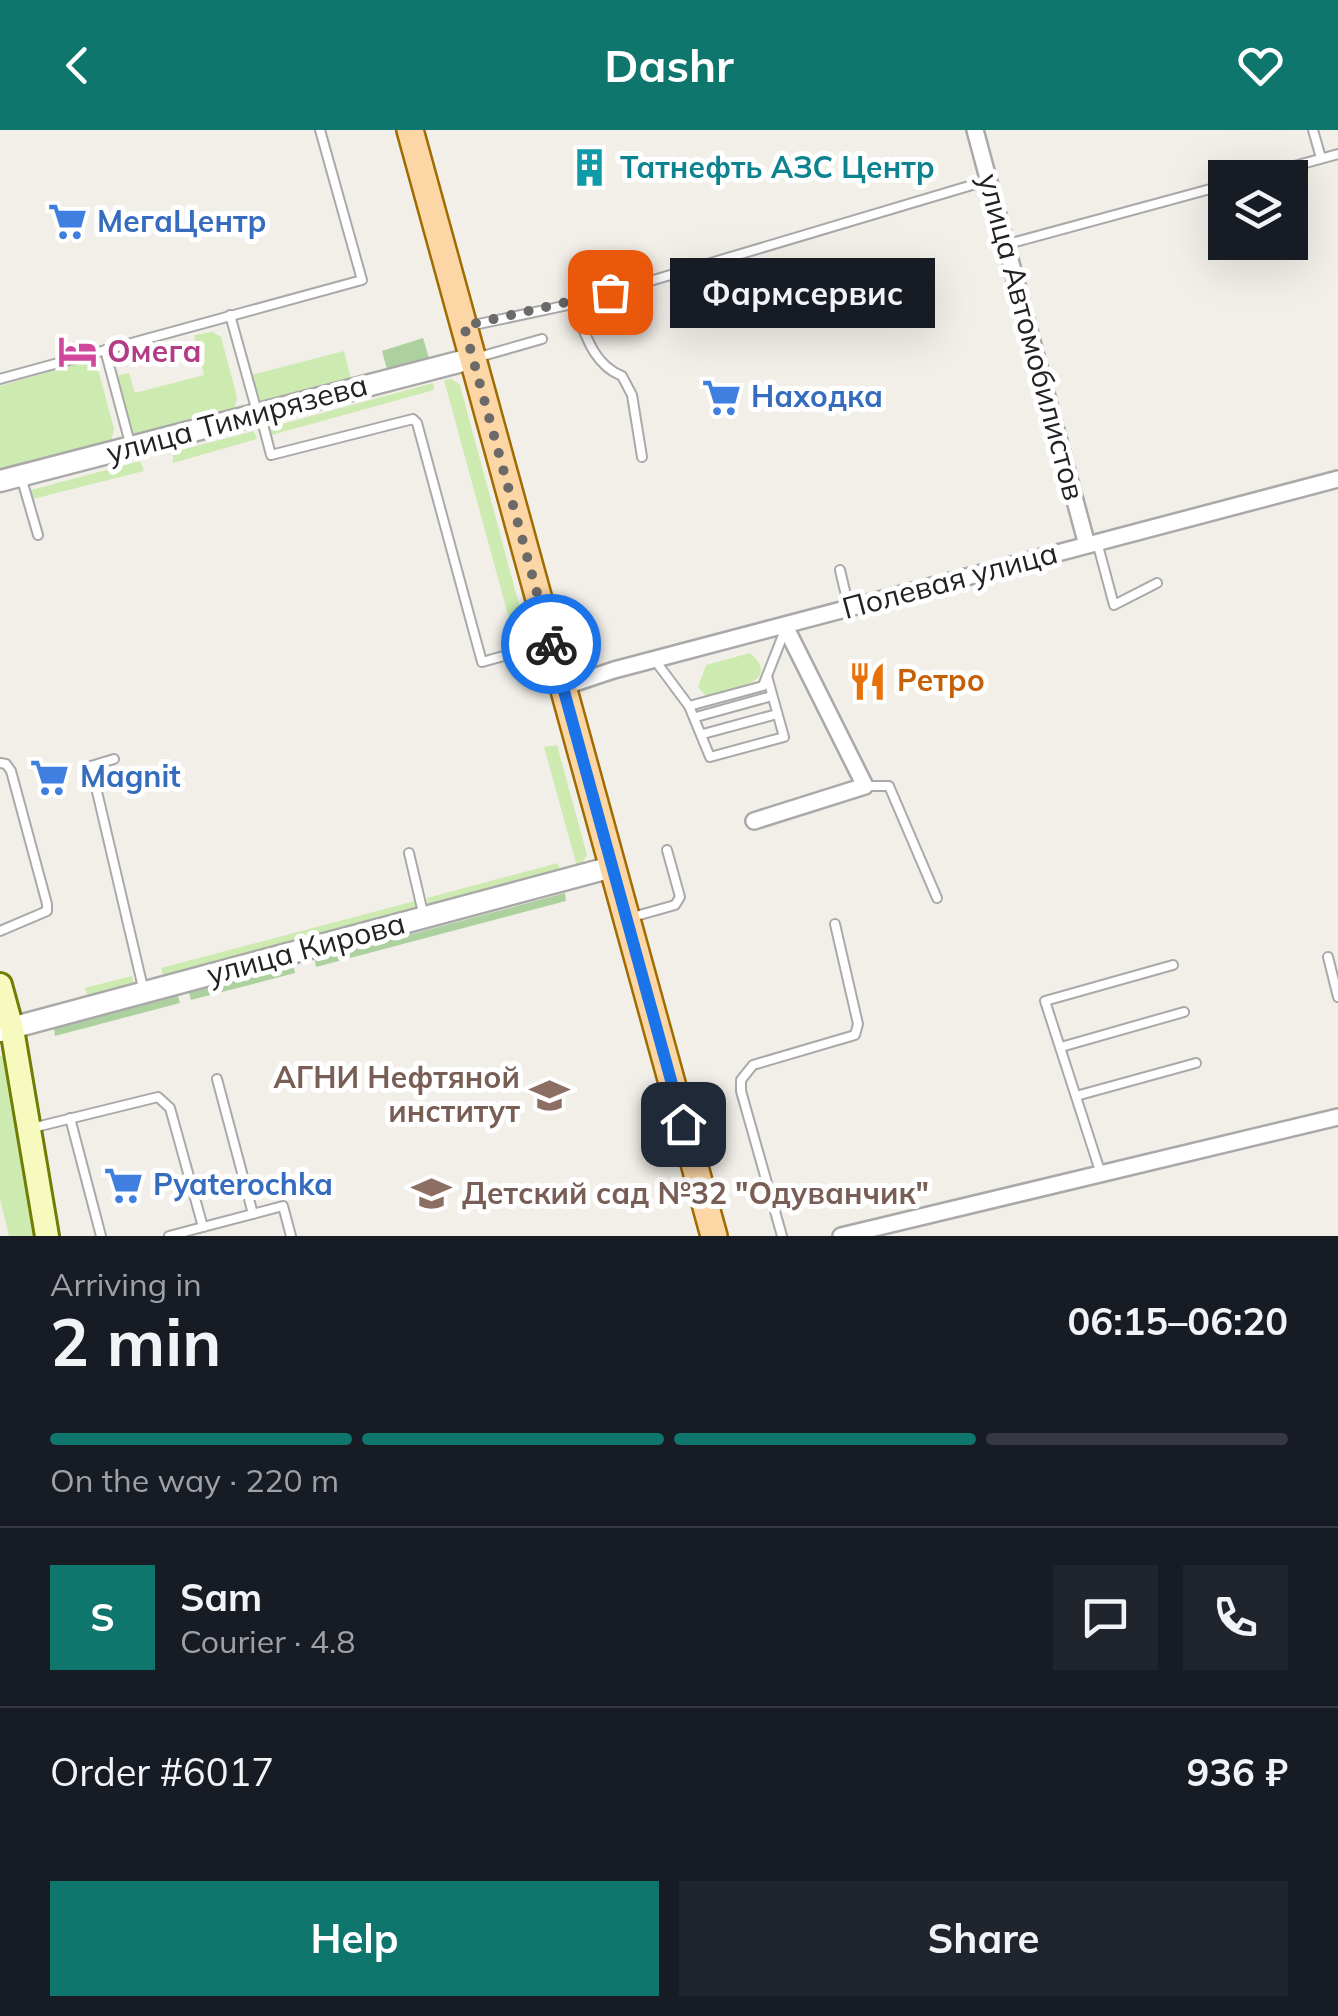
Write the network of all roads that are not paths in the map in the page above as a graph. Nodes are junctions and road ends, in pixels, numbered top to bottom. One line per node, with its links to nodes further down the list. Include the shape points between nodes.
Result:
1 (320, 130): 12 (lane, via 362,280)
2 (410, 130): 13 (main road)
3 (975, 130): 8 (street, улица Автомобилистов)
4 (1313, 130): 6 (lane)
5 (1338, 154): 6 (lane)
6 (1321, 158): 7 (lane)
7 (1308, 162)
8 (989, 180): 10 (street, улица Автомобилистов); 11 (lane)
9 (1208, 189): 10 (lane)
10 (1006, 244): 24 (street, улица Автомобилистов)
11 (572, 304): 13 (lane); 20 (lane, via 595,355 622,376 632,395)
12 (230, 315): 15 (lane); 18 (lane)
13 (464, 326): 16 (main road)
14 (542, 339): 16 (lane)
15 (105, 350): 17 (lane); 19 (lane)
16 (474, 358): 18 (street, улица Тимирязева); 29 (main road)
17 (0, 378)
18 (258, 413): 19 (street, улица Тимирязева); 29 (lane, via 271,455 414,418 482,662)
19 (132, 447): 21 (street, улица Тимирязева)
20 (642, 456)
21 (10, 478): 23 (lane)
22 (1338, 479): 24 (street, Полевая улица)
23 (38, 535)
24 (1092, 544): 26 (lane, via 1114,605); 27 (street, Полевая улица)
25 (840, 570): 27 (lane)
26 (1157, 584)
27 (849, 608): 28 (street, Полевая улица)
28 (785, 628): 30 (street, Полевая улица); 31 (lane); 40 (street)
29 (551, 643): 32 (main road)
30 (654, 660): 32 (street, Полевая улица); 34 (lane)
31 (767, 676): 33 (lane); 34 (lane, via 763,686)
32 (563, 686): 44 (main road)
33 (772, 696): 35 (lane); 36 (lane)
34 (688, 706): 36 (lane)
35 (777, 714): 37 (lane); 37 (lane, via 784,737 766,742 710,757)
36 (696, 717): 37 (lane)
37 (703, 734)
38 (114, 759): 53 (lane, via 91,766)
39 (0, 764): 49 (lane, via 11,771 47,911)
40 (865, 786): 41 (street); 45 (lane, via 889,786)
41 (754, 821)
42 (667, 850): 47 (lane, via 680,896 675,904)
43 (409, 853): 46 (lane)
44 (612, 867): 46 (street, улица Кирова); 47 (main road)
45 (937, 898)
46 (424, 918): 53 (street, улица Кирова)
47 (626, 918): 72 (main road)
48 (834, 924): 73 (lane, via 856,1035 754,1065 741,1080)
49 (0, 932)
50 (1328, 957): 54 (lane)
51 (1173, 965): 57 (lane, via 1046,1001)
52 (0, 985): 56 (main road)
53 (144, 992): 56 (street, улица Кирова)
54 (1338, 997)
55 (1184, 1012): 57 (lane)
56 (6, 1030): 63 (main road)
57 (1060, 1048): 60 (lane)
58 (1196, 1063): 60 (lane)
59 (217, 1079): 65 (lane)
60 (1076, 1096): 64 (lane)
61 (1338, 1117): 64 (street)
62 (70, 1118): 63 (lane); 66 (lane, via 151,1096 164,1099); 69 (lane)
63 (28, 1129): 68 (main road)
64 (1101, 1174): 67 (street)
65 (253, 1214): 66 (lane); 71 (lane, via 282,1206)
66 (202, 1227): 70 (lane)
67 (861, 1234): 74 (street)
68 (47, 1236)
69 (101, 1236)
70 (169, 1236)
71 (291, 1236)
72 (714, 1236)
73 (782, 1236)
74 (841, 1236)

